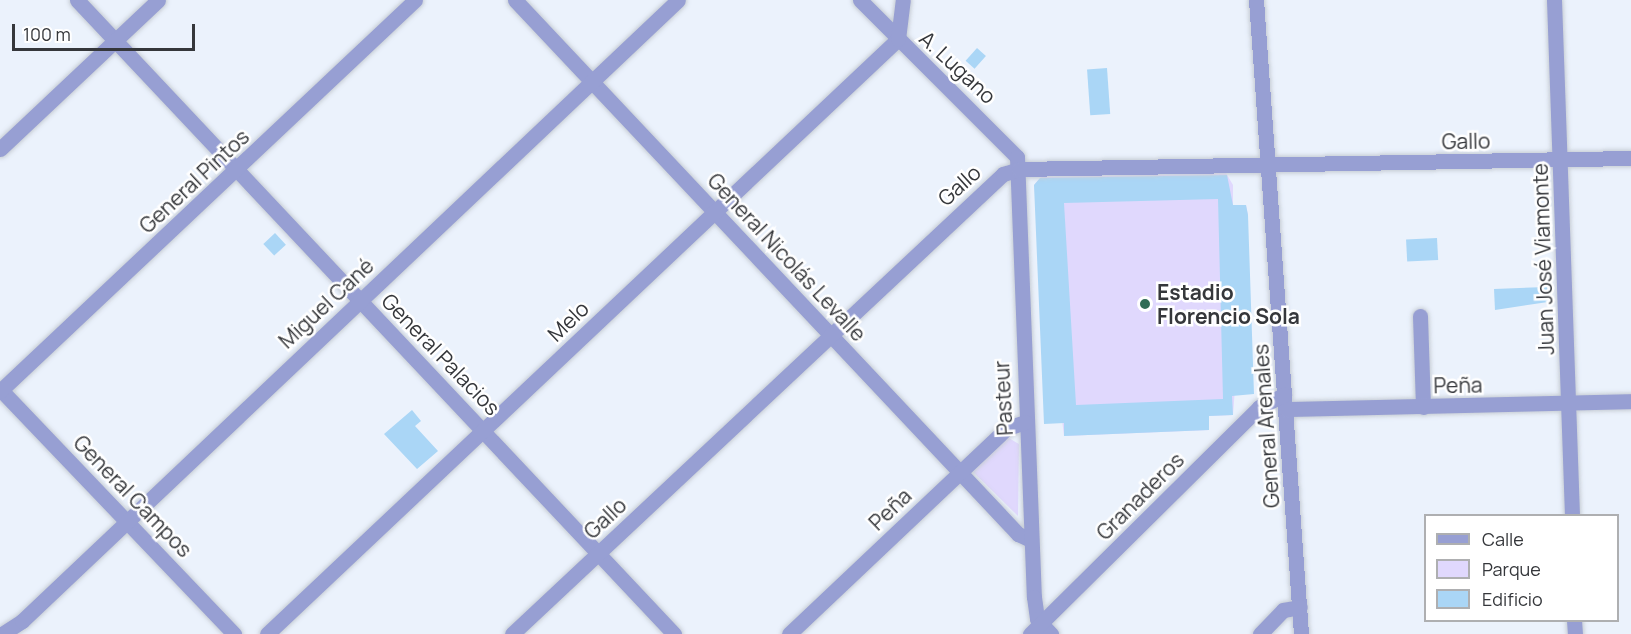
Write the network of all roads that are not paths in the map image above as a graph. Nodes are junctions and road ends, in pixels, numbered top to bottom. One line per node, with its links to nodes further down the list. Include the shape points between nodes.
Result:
1 (77, 0): 11 (street, General Palacios)
2 (158, 0): 11 (street)
3 (415, 0): 18 (street, General Pintos)
4 (515, 0): 12 (street, General Nicolás Levalle)
5 (678, 0): 12 (street, Miguel Cané)
6 (860, 0): 10 (street, A. Lugano)
7 (903, 0): 10 (street)
8 (1256, 0): 16 (street, General Arenales)
9 (1554, 0): 15 (street, Juan José Viamonte)
10 (898, 39): 17 (street, A. Lugano, via 1011,146); 19 (street, Melo)
11 (115, 41): 13 (street); 18 (street, General Palacios)
12 (591, 81): 19 (street, General Nicolás Levalle); 20 (street, Miguel Cané)
13 (0, 149)
14 (1631, 158): 15 (street, Gallo)
15 (1560, 160): 16 (street, Gallo); 26 (street, Juan José Viamonte)
16 (1268, 166): 17 (street, Gallo); 24 (street, General Arenales)
17 (1019, 169): 22 (street, Gallo, via 994,180); 28 (street, Pasteur, via 1015,188)
18 (237, 170): 20 (street, General Palacios); 23 (street, General Pintos)
19 (715, 210): 22 (street, General Nicolás Levalle); 29 (street, Melo)
20 (360, 300): 29 (street, General Palacios); 32 (street, Miguel Cané)
21 (1420, 316): 27 (street)
22 (831, 334): 30 (street, General Nicolás Levalle); 34 (street, Gallo)
23 (0, 390): 32 (street, General Campos)
24 (1285, 402): 27 (street, Peña); 35 (street, General Arenales); 37 (street, Granaderos, via 1259,407)
25 (1631, 402): 26 (street, Peña)
26 (1569, 403): 27 (street, Peña); 31 (street, Juan José Viamonte)
27 (1423, 406)
28 (1025, 422): 30 (street, Peña, via 1007,428); 33 (street, Pasteur)
29 (484, 430): 34 (street, General Palacios); 39 (street, Melo)
30 (959, 471): 33 (street, General Nicolás Levalle, via 1018,534); 42 (street, Peña)
31 (1572, 514)
32 (128, 520): 36 (street, Miguel Cané); 38 (street, General Campos)
33 (1031, 540): 37 (street, Pasteur)
34 (598, 553): 40 (street, Gallo); 41 (street, General Palacios)
35 (1299, 607): 43 (street, via 1284,610); 44 (street, General Arenales)
36 (7, 629)
37 (1040, 630)
38 (234, 634)
39 (267, 634)
40 (512, 634)
41 (674, 634)
42 (789, 634)
43 (1260, 634)
44 (1301, 634)

